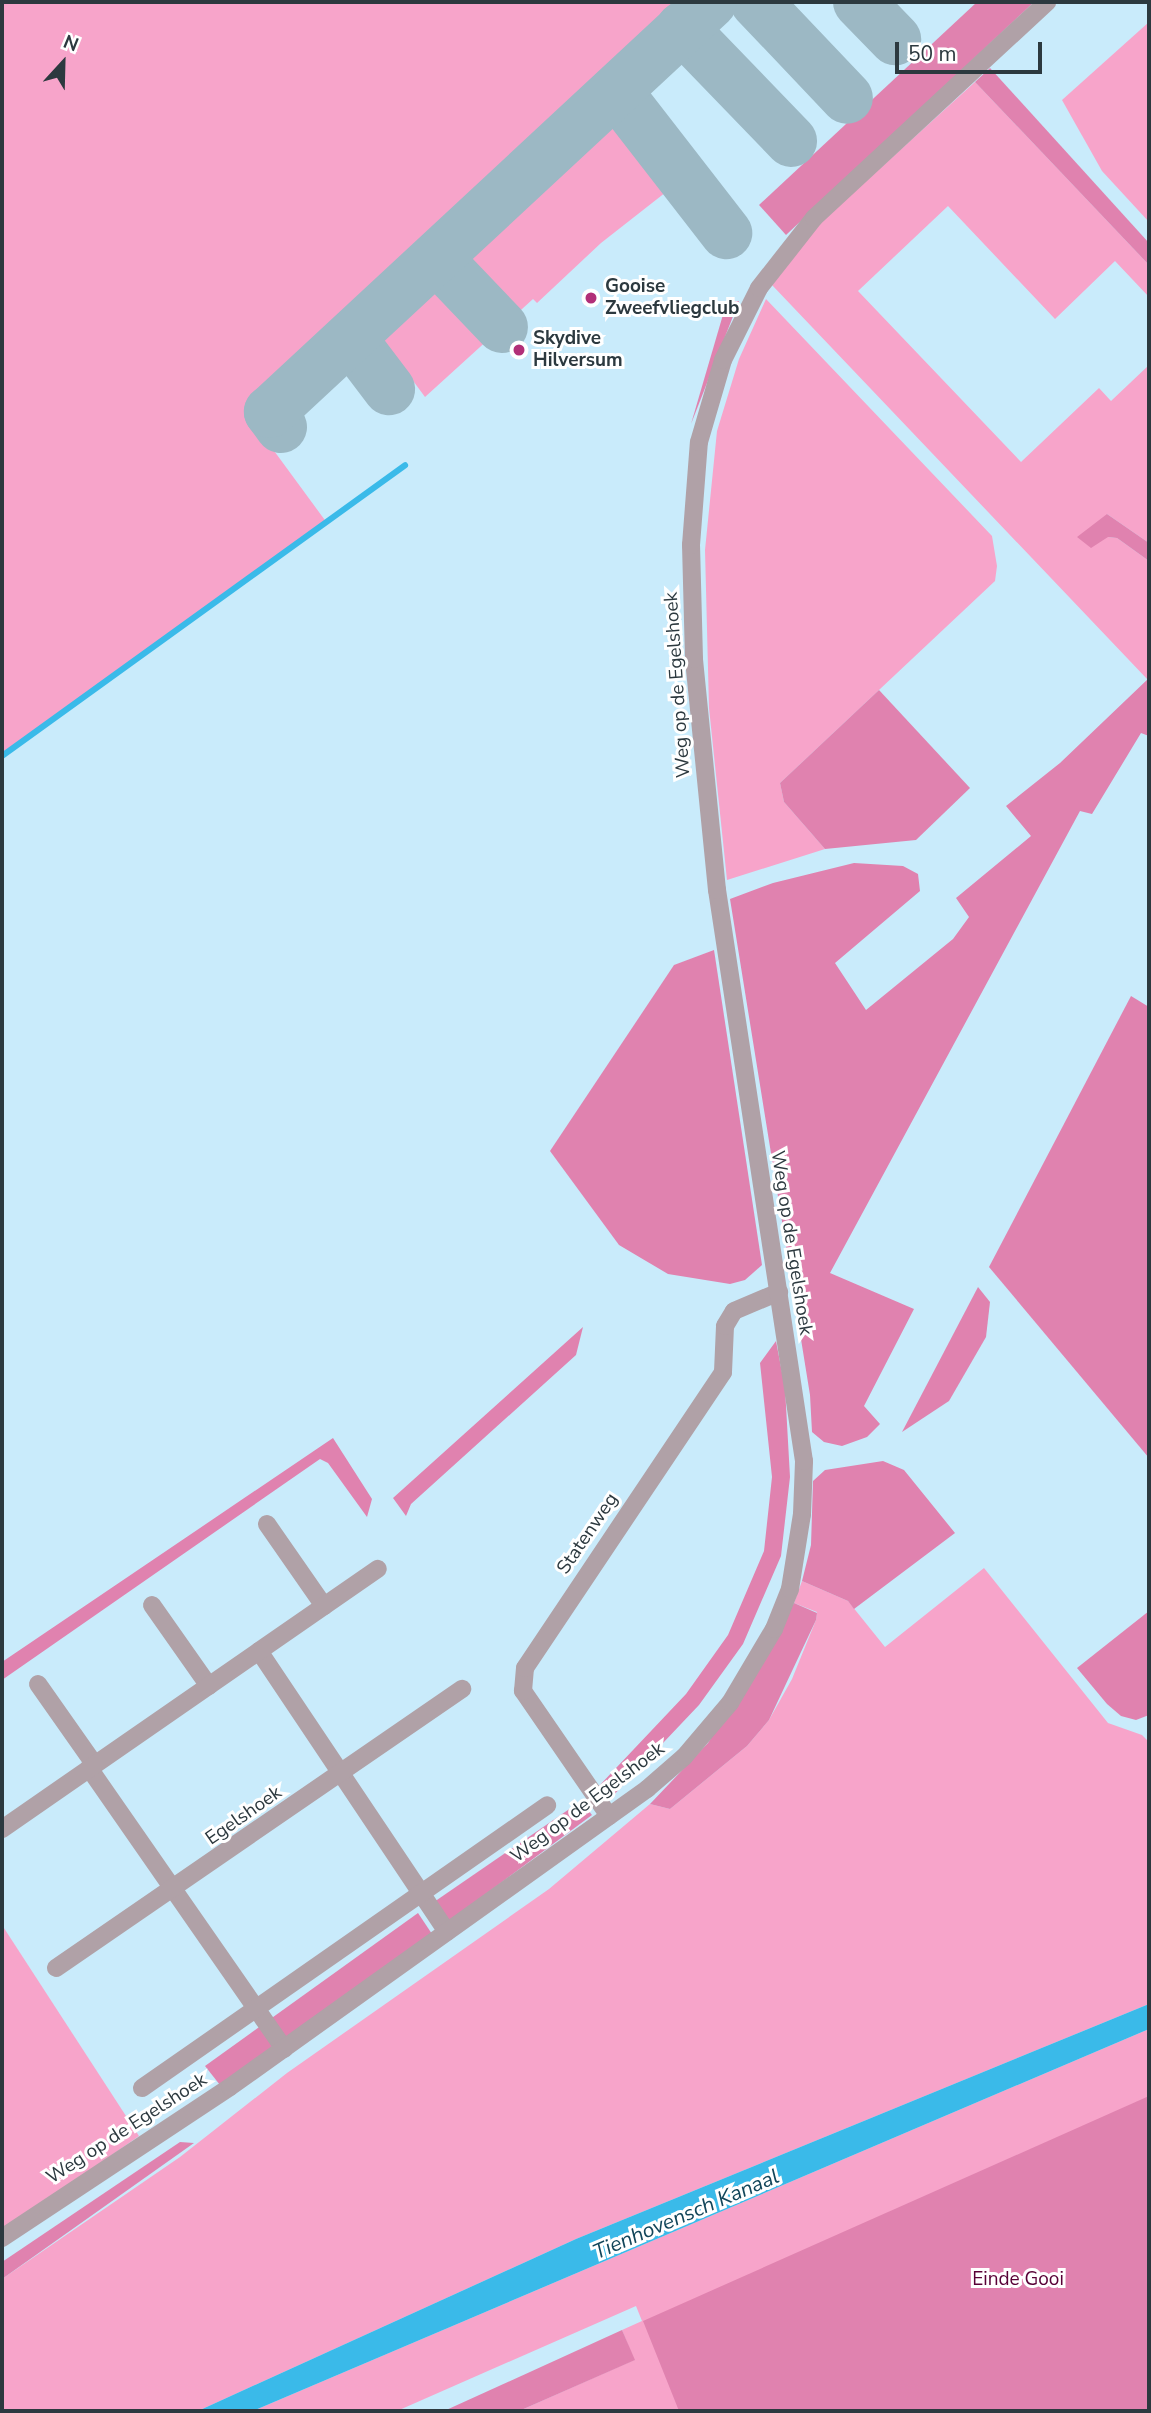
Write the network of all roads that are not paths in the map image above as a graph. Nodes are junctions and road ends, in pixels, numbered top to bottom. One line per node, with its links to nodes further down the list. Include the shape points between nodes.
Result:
1 (1047, 2): 2 (street, Weg op de Egelshoek, via 814,218 759,288 723,360 699,442 691,545 694,659 727,982)
2 (779, 1292): 14 (street, Weg op de Egelshoek, via 804,1461 802,1514 790,1588 774,1629 730,1703 684,1757); 14 (street, Statenweg, via 734,1311 725,1326 723,1372 525,1668 523,1691)
3 (267, 1524): 6 (street)
4 (378, 1569): 6 (street)
5 (152, 1605): 9 (street)
6 (324, 1606): 7 (street)
7 (259, 1651): 9 (street); 12 (street)
8 (38, 1684): 11 (street)
9 (209, 1686): 11 (street)
10 (462, 1689): 12 (street, Egelshoek)
11 (92, 1766): 15 (street); 16 (street)
12 (341, 1774): 16 (street, Egelshoek); 17 (street)
13 (547, 1805): 17 (street)
14 (610, 1816): 18 (street, Weg op de Egelshoek)
15 (2, 1829)
16 (172, 1892): 19 (street, Egelshoek); 20 (street)
17 (421, 1893): 18 (street); 20 (street)
18 (447, 1932): 21 (street, Weg op de Egelshoek)
19 (57, 1968)
20 (256, 2009): 21 (street); 22 (street)
21 (284, 2049): 23 (street, Weg op de Egelshoek)
22 (142, 2088)
23 (2, 2238)

